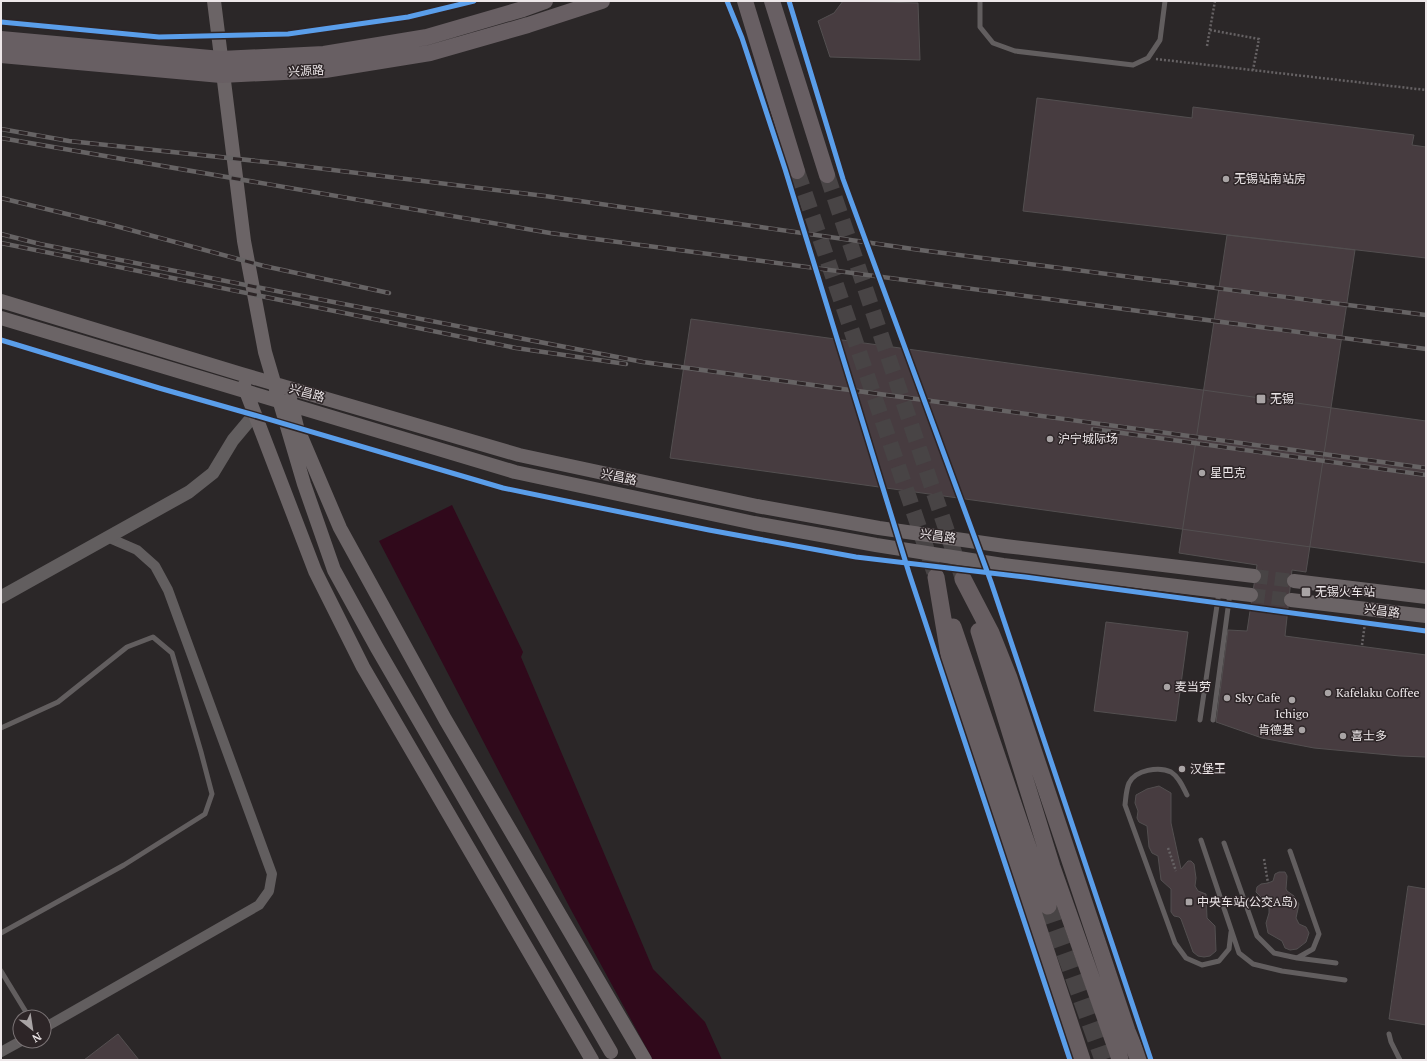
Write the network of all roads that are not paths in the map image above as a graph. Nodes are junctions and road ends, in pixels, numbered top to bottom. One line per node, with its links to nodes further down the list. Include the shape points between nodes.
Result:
1 (214, 1): 47 (main road, via 244,241 265,352 304,484 334,570)
2 (546, 1): 8 (main road, 兴源路, via 427,37 324,54 221,59)
3 (602, 1): 9 (main road, 兴源路, via 430,53 325,70 221,75)
4 (745, 1): 10 (main road)
5 (772, 1): 11 (main road)
6 (980, 1): 7 (lane, via 980,27 993,42 1015,51 1133,66 1148,58 1160,40)
7 (1165, 1)
8 (1, 39)
9 (1, 55)
10 (798, 171)
11 (827, 175)
12 (1, 301): 14 (main road, 兴昌路)
13 (1, 318): 16 (main road, 兴昌路)
14 (241, 374): 15 (main road, 兴昌路); 16 (main road)
15 (286, 387): 17 (main road); 20 (main road, 兴昌路, via 519,455 757,506 879,528 1005,546)
16 (246, 392): 17 (main road, 兴昌路); 18 (main road)
17 (292, 405): 22 (main road, 兴昌路, via 515,472 754,523 1003,565); 50 (main road, via 297,428 340,528 445,719)
18 (254, 414): 19 (street, via 233,440 213,473 189,492); 49 (main road, via 315,571 363,667)
19 (107, 537): 24 (street); 43 (street, via 142,554 155,566 168,590 272,874 269,891 259,905)
20 (1254, 576)
21 (1294, 581): 25 (main road, 兴昌路)
22 (1224, 592): 23 (main road, 兴昌路); 28 (lane); 29 (lane)
23 (1251, 595)
24 (1, 597)
25 (1426, 597)
26 (1291, 600): 27 (main road, 兴昌路)
27 (1426, 616)
28 (1200, 720)
29 (1213, 720)
30 (1, 728): 37 (lane, via 58,702 127,647 153,637 172,653 212,794 205,814 124,865)
31 (1187, 795): 36 (lane, via 1180,781 1171,772 1158,768 1142,771 1130,782 1126,805 1175,943 1186,958 1202,965 1219,961 1229,950)
32 (1201, 840): 36 (lane)
33 (1224, 843): 38 (lane, via 1257,936 1274,953)
34 (1290, 851): 38 (lane, via 1319,934 1313,949)
35 (1048, 906): 51 (highway, via 936,577 950,661)
36 (1232, 932): 41 (lane, via 1238,953 1253,964)
37 (1, 933)
38 (1297, 958): 39 (lane)
39 (1336, 963)
40 (1, 971): 42 (lane)
41 (1345, 980)
42 (23, 1009)
43 (52, 1023)
44 (1389, 1034): 53 (lane)
45 (12, 1046): 46 (street)
46 (1, 1052)
47 (615, 1057)
48 (1120, 1059): 52 (highway, via 1052,867 963,579 991,634 1009,678 1127,1031)
49 (592, 1060)
50 (645, 1060)
51 (1082, 1060)
52 (1139, 1060)
53 (1400, 1060)

